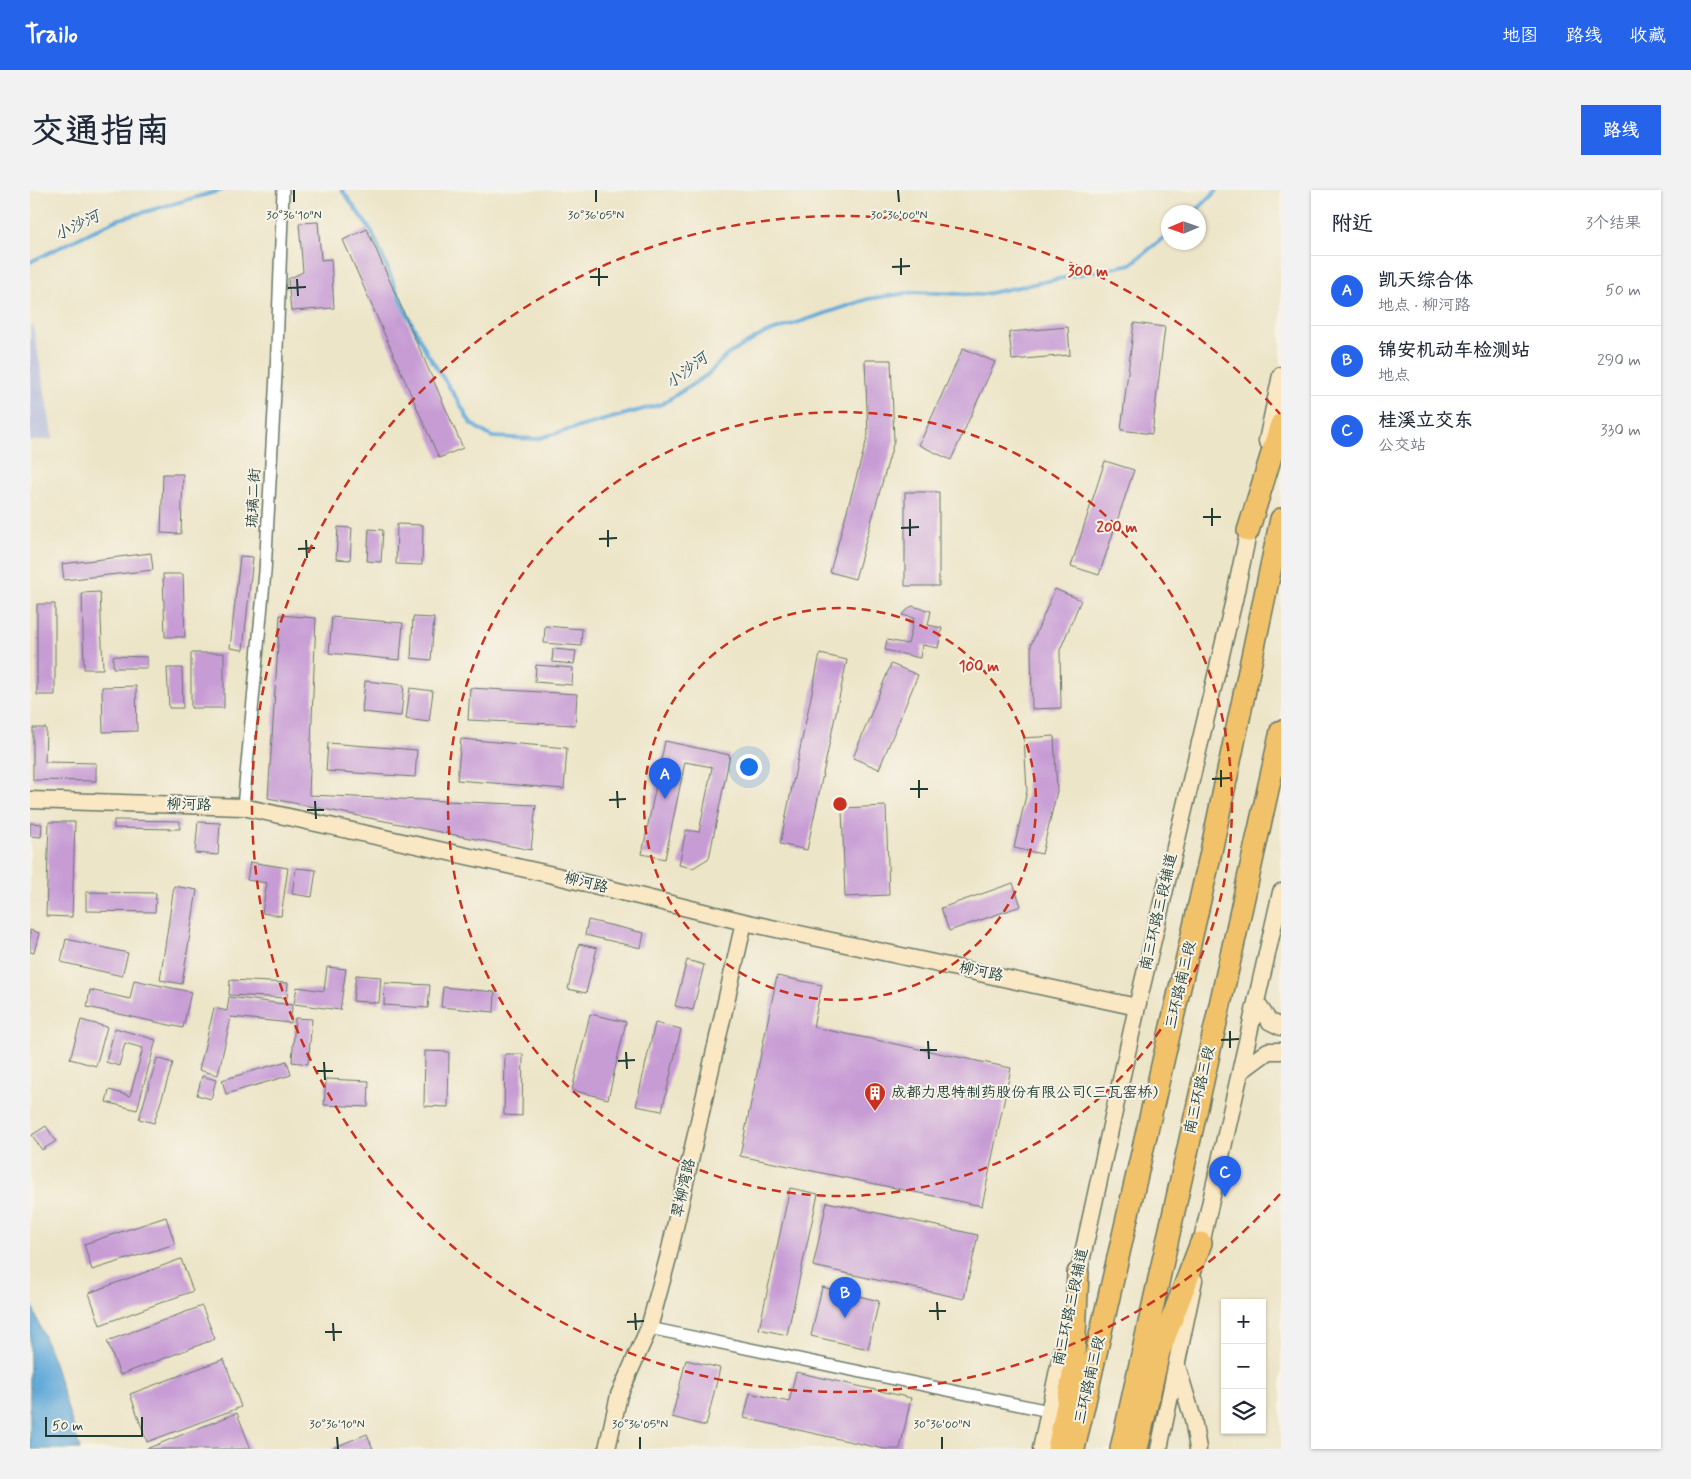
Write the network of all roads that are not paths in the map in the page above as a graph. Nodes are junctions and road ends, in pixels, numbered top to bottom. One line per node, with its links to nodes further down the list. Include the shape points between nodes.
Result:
1 (283, 192): 8 (street, 琉璃二街, via 265,572)
2 (1281, 375): 5 (main road, 南三环路三段辅道)
3 (1281, 424): 5 (highway)
4 (1281, 520): 24 (highway, 三环路南三段, via 1209,861)
5 (1248, 531): 12 (main road, 南三环路三段辅道)
6 (1281, 730): 25 (highway, 南三环路三段)
7 (30, 800): 8 (main road, 柳河路)
8 (243, 807): 10 (main road, 柳河路, via 553,875)
9 (1281, 892): 11 (main road)
10 (744, 922): 12 (main road, 柳河路); 18 (main road, 翠柳湾路)
11 (1256, 1002): 13 (main road, via 1269,1021); 15 (main road)
12 (1136, 1007): 17 (main road, 南三环路三段辅道)
13 (1281, 1027)
14 (1281, 1051): 15 (main road, via 1268,1051)
15 (1241, 1071): 16 (main road)
16 (1201, 1243): 19 (main road); 26 (highway, via 1159,1352)
17 (1078, 1273): 20 (main road, 南三环路三段辅道); 23 (highway, via 1074,1376)
18 (649, 1328): 20 (street); 21 (main road, 翠柳湾路, via 618,1395)
19 (1177, 1365): 27 (main road); 28 (main road)
20 (1049, 1411): 22 (main road, 南三环路三段辅道)
21 (607, 1449)
22 (1041, 1449)
23 (1058, 1449)
24 (1074, 1449)
25 (1121, 1449)
26 (1137, 1449)
27 (1158, 1449)
28 (1198, 1449)

